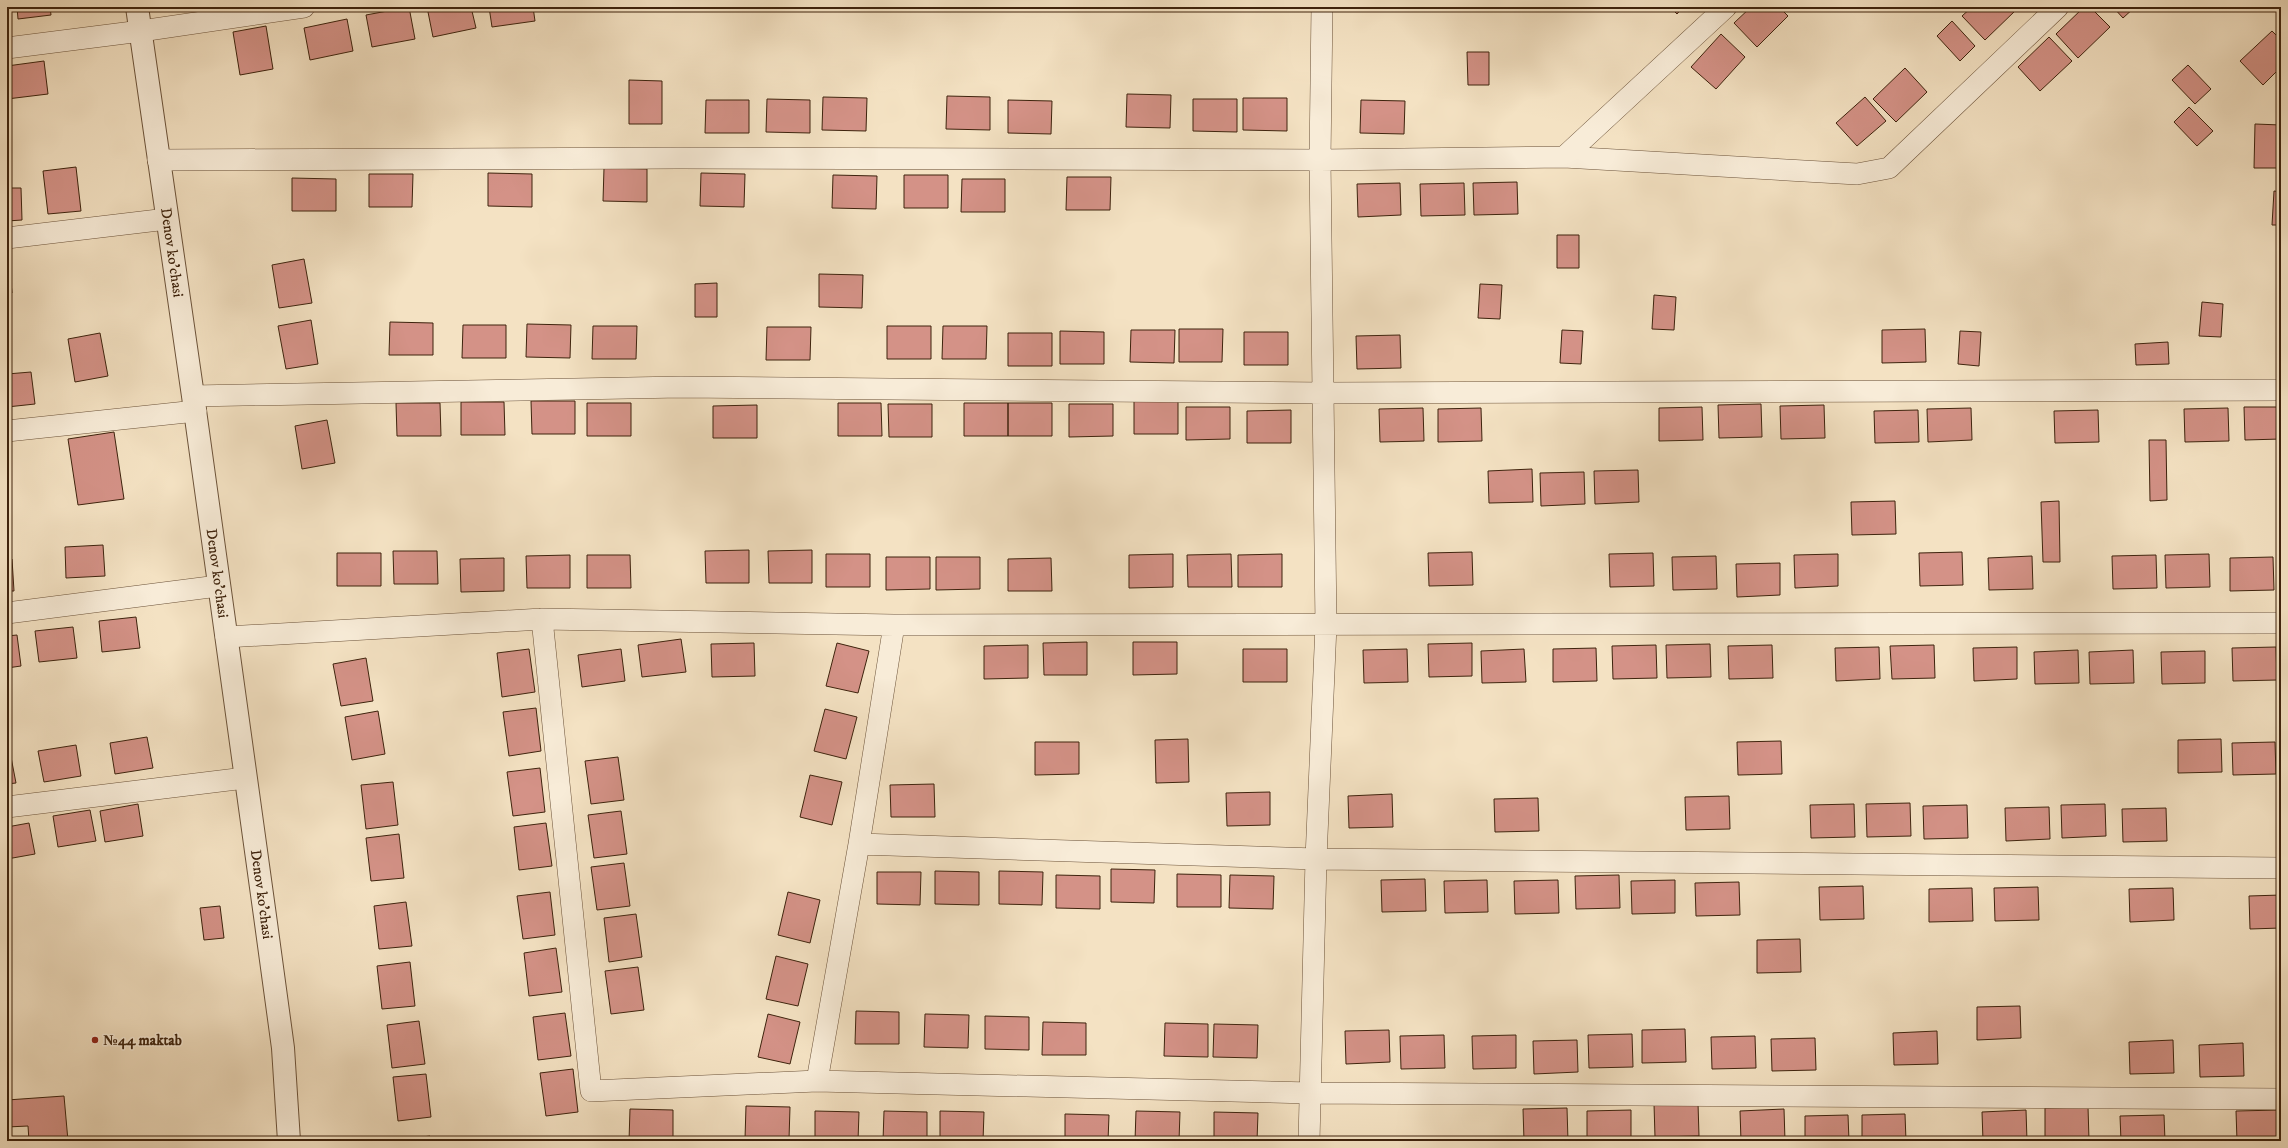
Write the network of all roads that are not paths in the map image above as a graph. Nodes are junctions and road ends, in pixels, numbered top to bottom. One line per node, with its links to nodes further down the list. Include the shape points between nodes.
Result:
1 (137, 7): 6 (street, Denov ko'chasi)
2 (304, 7): 6 (street)
3 (1322, 7): 10 (street)
4 (1726, 7): 8 (street)
5 (2058, 7): 8 (street, via 1889,168 1857,174)
6 (141, 31): 7 (street); 9 (street, Denov ko'chasi)
7 (7, 48)
8 (1564, 157): 10 (street)
9 (158, 160): 10 (street); 11 (street, Denov ko'chasi)
10 (1320, 160): 14 (street)
11 (167, 219): 12 (street); 15 (street, Denov ko'chasi)
12 (7, 238)
13 (2281, 390): 14 (street)
14 (1324, 393): 15 (street, via 681,387); 22 (street)
15 (195, 404): 16 (street); 17 (street, Denov ko'chasi)
16 (7, 431)
17 (218, 586): 18 (street); 23 (street, Denov ko'chasi)
18 (7, 613)
19 (542, 619): 21 (street); 23 (street); 29 (street, via 591,1091)
20 (2281, 622): 22 (street)
21 (894, 625): 22 (street); 26 (street)
22 (1326, 625): 27 (street)
23 (226, 637): 24 (street, Denov ko'chasi)
24 (245, 778): 25 (street); 32 (street, Denov ko'chasi, via 283,1048)
25 (7, 807)
26 (859, 844): 27 (street); 29 (street)
27 (1316, 859): 28 (street); 30 (street)
28 (2281, 868)
29 (817, 1081): 30 (street)
30 (1311, 1093): 31 (street); 33 (street)
31 (2281, 1099)
32 (289, 1141)
33 (1309, 1141)

